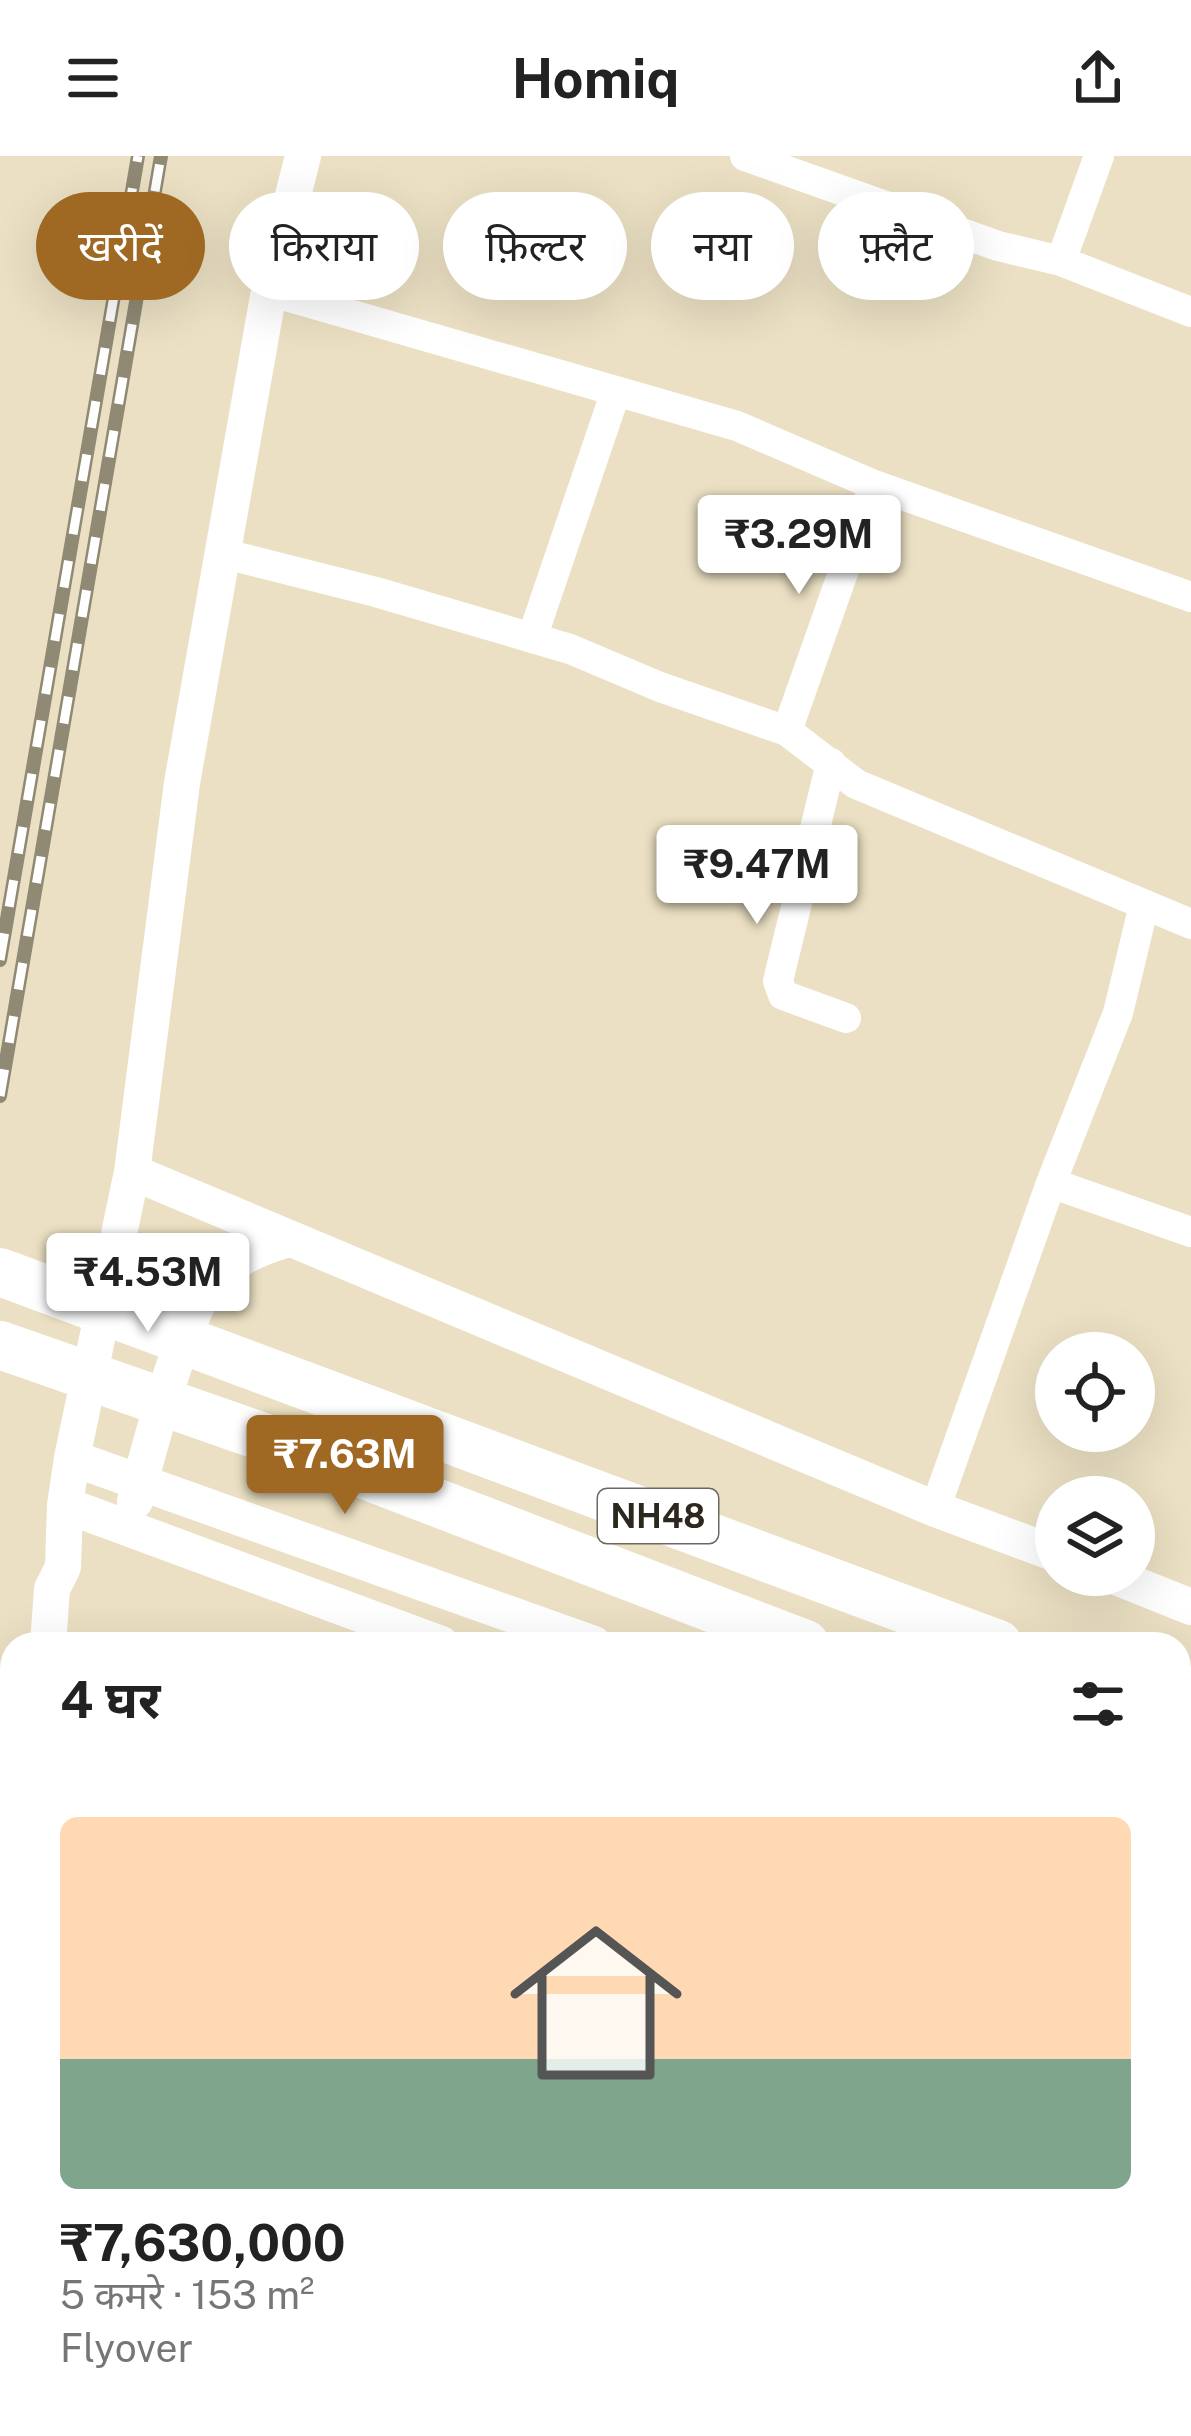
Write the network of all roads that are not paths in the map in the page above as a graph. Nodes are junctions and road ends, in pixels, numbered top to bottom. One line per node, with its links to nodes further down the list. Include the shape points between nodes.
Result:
1 (303, 156): 4 (street)
2 (746, 156): 5 (street)
3 (1099, 156): 5 (street)
4 (294, 192)
5 (1061, 261): 8 (street)
6 (267, 300): 11 (street)
7 (299, 300): 9 (street)
8 (1191, 312)
9 (616, 391): 10 (street, via 737,426); 13 (street)
10 (874, 485): 12 (street); 14 (street)
11 (225, 554): 13 (street); 19 (street, via 182,783)
12 (1191, 597)
13 (532, 638): 14 (street)
14 (787, 731): 15 (street)
15 (831, 764): 16 (street, via 856,784); 18 (street, via 778,981 783,995)
16 (1144, 904): 17 (street); 20 (street, via 1118,1013)
17 (1191, 924)
18 (846, 1018)
19 (132, 1172): 22 (street); 25 (street)
20 (1051, 1183): 21 (street); 28 (street)
21 (1191, 1232)
22 (286, 1240): 26 (street, via 233,1263 209,1284); 28 (street)
23 (0, 1272): 39 (highway, NH48)
24 (0, 1345): 38 (highway, NH48)
25 (72, 1458): 26 (street); 27 (street)
26 (140, 1482): 29 (street); 37 (street)
27 (65, 1505): 29 (street); 31 (street)
28 (935, 1509): 30 (street)
29 (129, 1528): 36 (street)
30 (1035, 1546)
31 (63, 1567): 34 (street, via 52,1589); 35 (street, via 76,1592)
32 (1155, 1593): 33 (street)
33 (1191, 1607)
34 (49, 1632)
35 (73, 1632)
36 (408, 1632)
37 (560, 1632)
38 (774, 1632)
39 (966, 1632)

